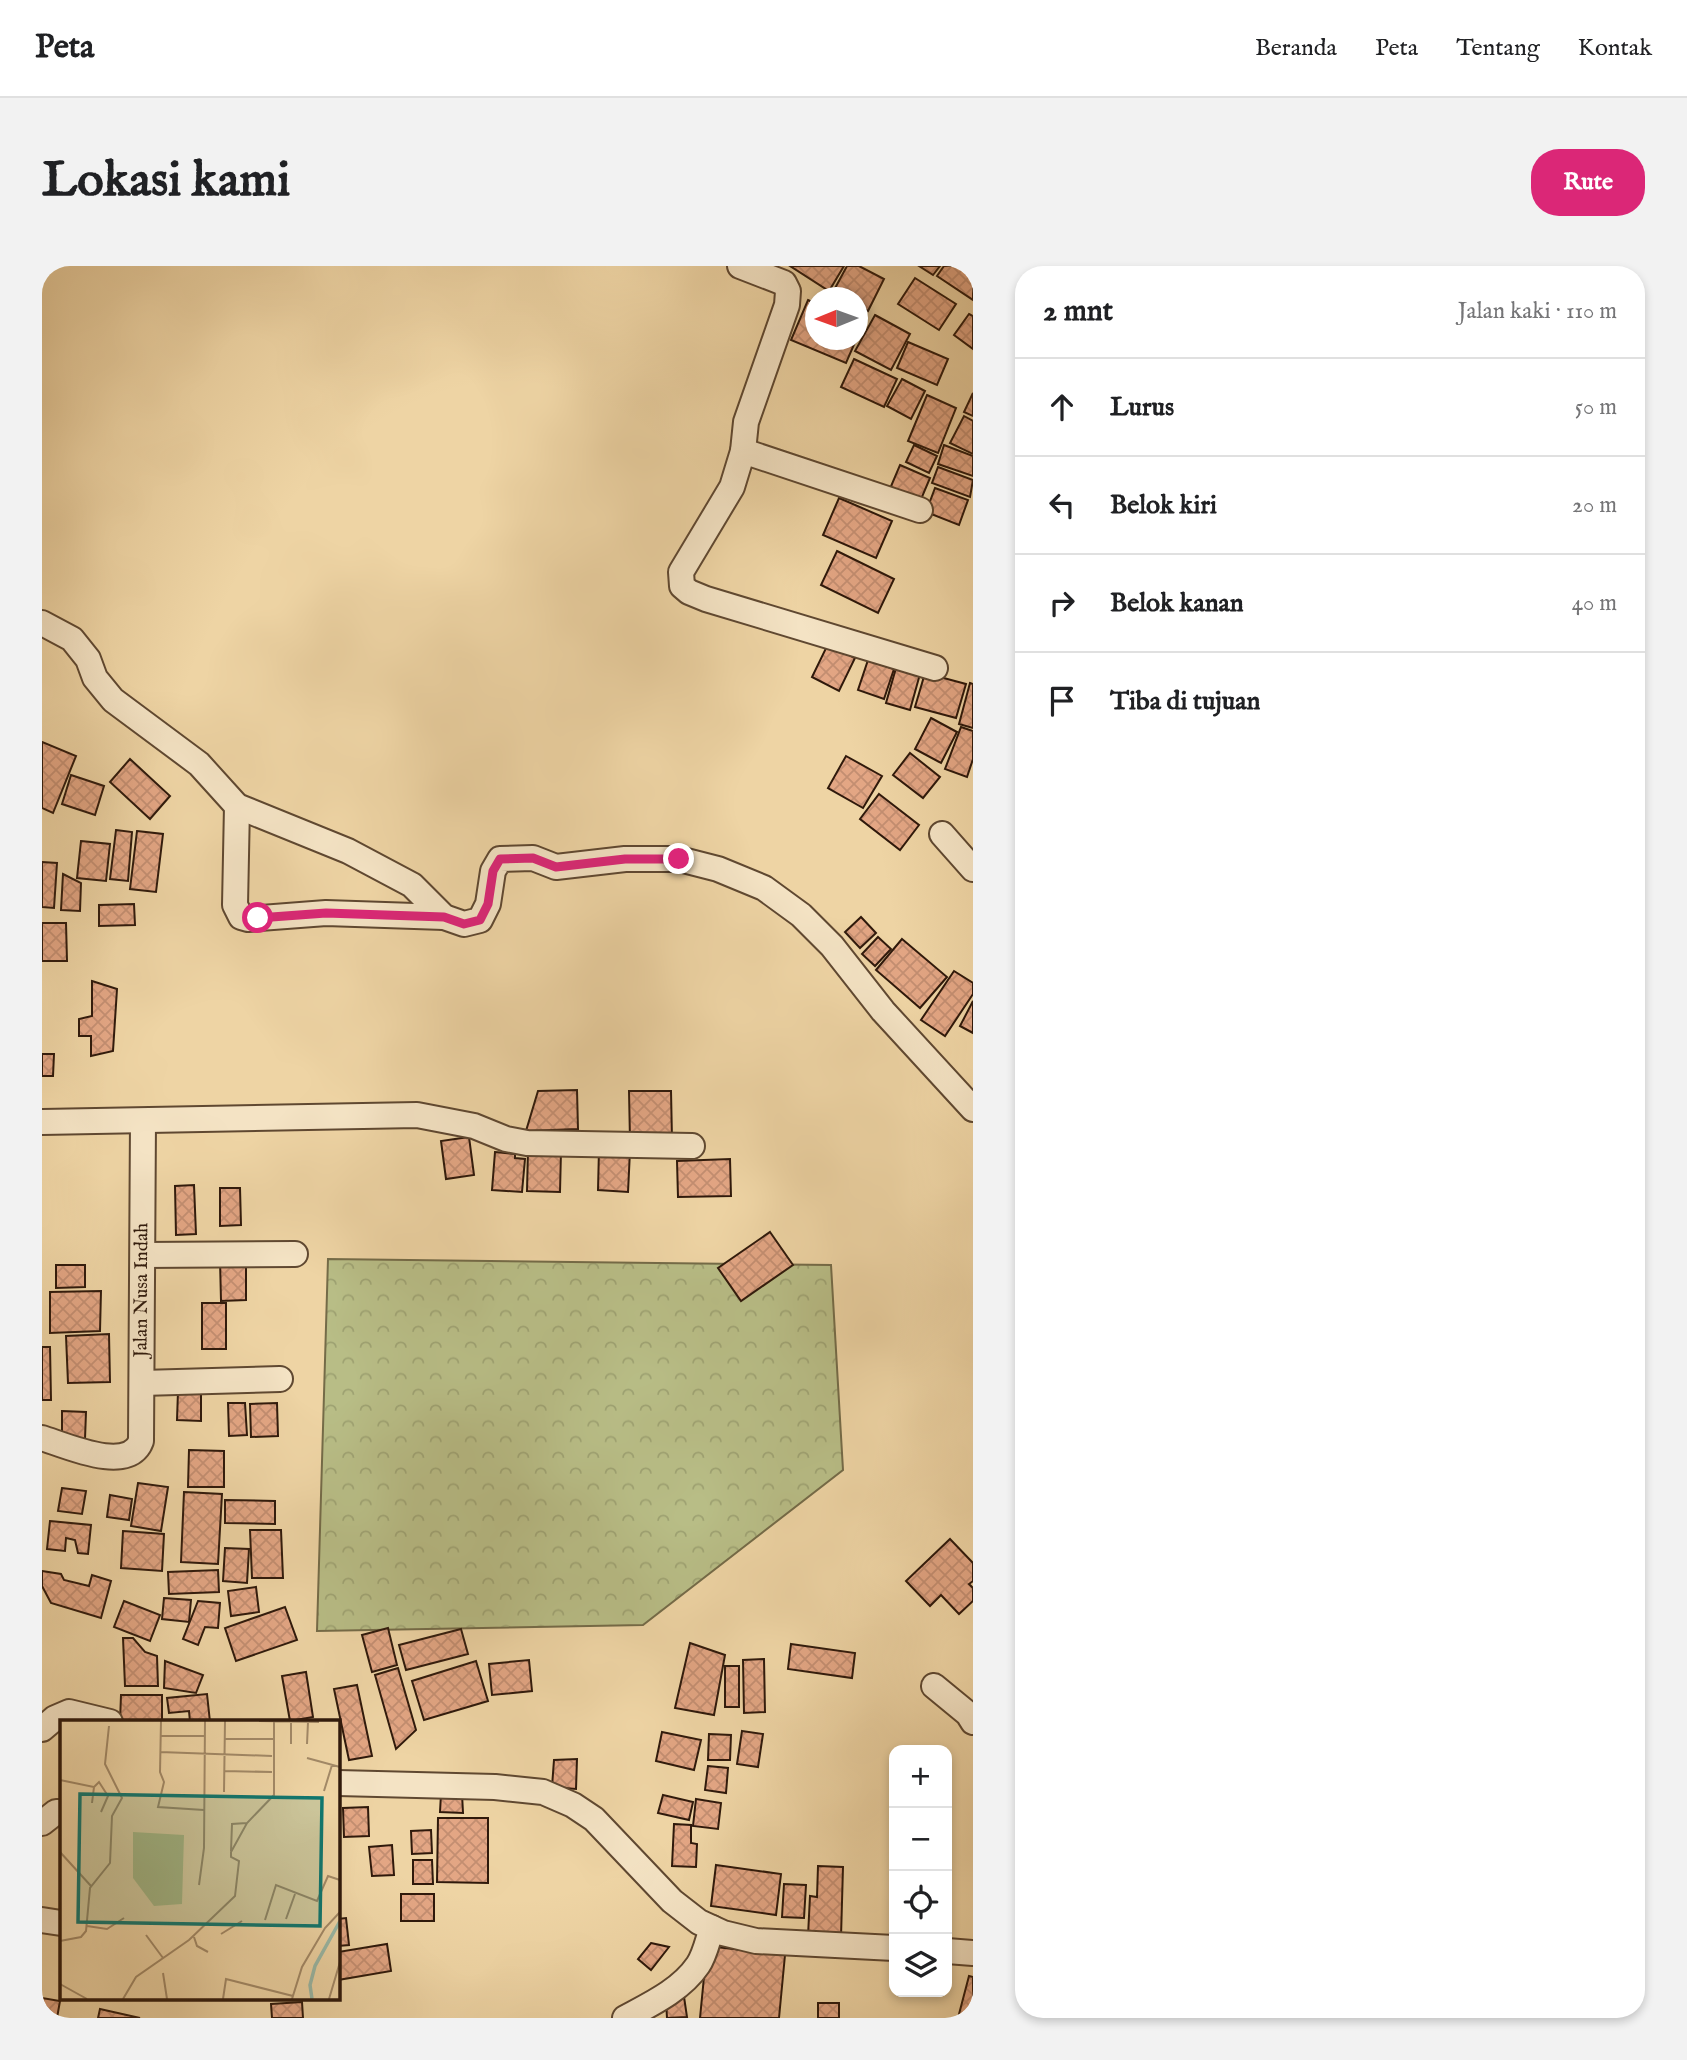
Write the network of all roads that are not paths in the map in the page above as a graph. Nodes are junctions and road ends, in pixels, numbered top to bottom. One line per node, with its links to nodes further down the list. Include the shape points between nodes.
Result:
1 (740, 266): 2 (street, via 784,284 788,291 746,422)
2 (743, 451): 3 (street); 5 (street, via 732,487 681,572 682,586 706,598)
3 (920, 510)
4 (42, 623): 6 (street, via 72,639 113,700 199,764)
5 (935, 668)
6 (237, 806): 9 (street, via 348,851 412,885); 9 (street, via 234,905 242,917 326,913)
7 (942, 834): 8 (street)
8 (973, 869)
9 (444, 917): 10 (street, via 464,924 480,920 500,859 533,858 556,867 625,859 679,859 719,869 764,888 801,915 883,1011)
10 (971, 1103)
11 (143, 1121): 12 (street); 13 (street, via 417,1115 527,1143); 15 (street, Jalan Nusa Indah)
12 (42, 1122)
13 (692, 1146)
14 (295, 1254): 15 (street)
15 (143, 1255): 17 (street, Jalan Nusa Indah)
16 (280, 1379): 17 (street)
17 (142, 1383): 18 (street, Jalan Nusa Indah, via 141,1441 132,1454 121,1458 99,1455)
18 (42, 1438)
19 (934, 1686): 21 (street)
20 (102, 1720): 22 (street, via 69,1712)
21 (973, 1722)
22 (42, 1729)
23 (340, 1783): 28 (street, via 543,1792 594,1819 673,1901)
24 (60, 1812): 25 (street)
25 (42, 1823)
26 (42, 1920): 27 (street)
27 (60, 1923)
28 (712, 1928): 29 (street, via 755,1941); 32 (street, via 699,1965 674,1989)
29 (889, 1948)
30 (952, 1951): 31 (street)
31 (973, 1952)
32 (625, 2018)

